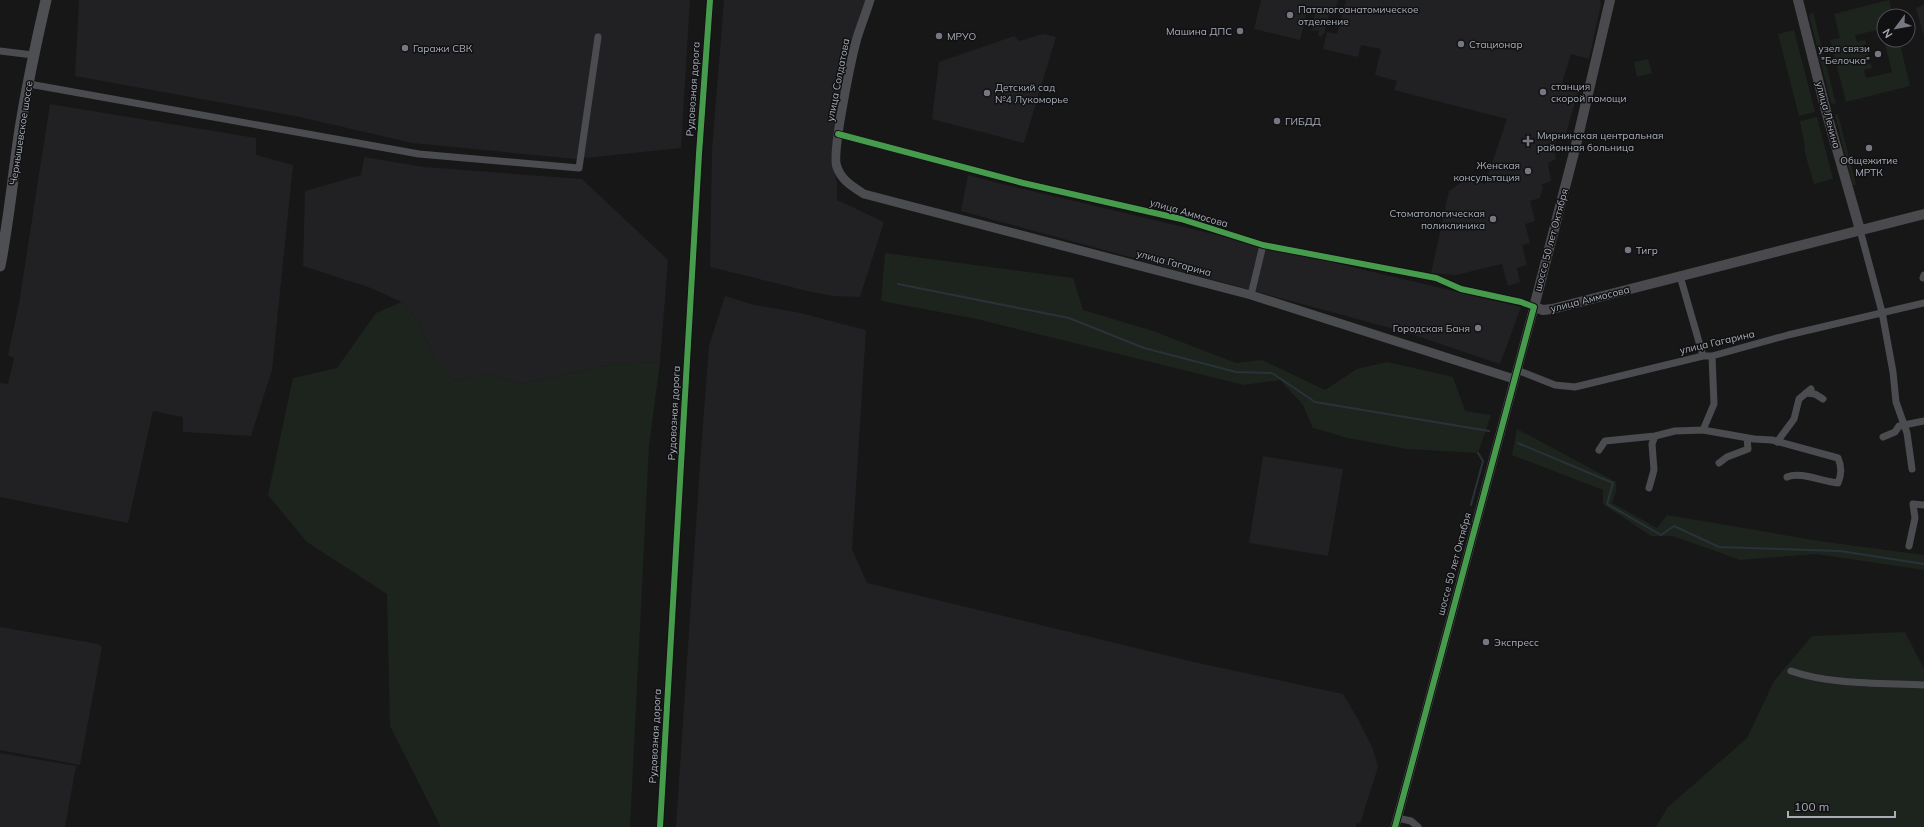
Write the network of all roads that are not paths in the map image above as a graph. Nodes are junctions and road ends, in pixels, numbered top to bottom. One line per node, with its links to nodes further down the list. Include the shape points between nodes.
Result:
1 (46, 0): 8 (main road, Чернышевское шоссе)
2 (710, 0): 42 (street, Рудовозная дорога, via 698,154)
3 (870, 0): 10 (street, улица Солдатова, via 857,38)
4 (1610, 0): 19 (main road, шоссе 50 лет Октября)
5 (1798, 0): 13 (main road, улица Ленина)
6 (598, 38): 9 (street, via 579,168 419,154)
7 (0, 51): 8 (street)
8 (33, 55): 9 (main road, Чернышевское шоссе)
9 (29, 84): 15 (main road, Чернышевское шоссе)
10 (838, 134): 11 (street, улица Солдатова); 14 (street, улица Аммосова, via 1016,181 1181,219)
11 (836, 166): 17 (street, улица Гагарина, via 845,182 864,194)
12 (1924, 214): 13 (main road, улица Аммосова)
13 (1860, 230): 16 (main road, улица Аммосова); 20 (street)
14 (1263, 245): 17 (street); 19 (street, улица Аммосова, via 1436,278 1461,289)
15 (0, 266)
16 (1680, 276): 19 (main road, улица Аммосова, via 1552,309 1542,310); 21 (street)
17 (1251, 295): 23 (street, улица Гагарина)
18 (1924, 303): 20 (street, улица Гагарина)
19 (1534, 307): 23 (street, шоссе 50 лет Октября)
20 (1882, 312): 22 (street, улица Гагарина); 26 (street, via 1896,402)
21 (1703, 356): 22 (street, улица Гагарина); 23 (street, улица Гагарина, via 1575,387 1555,385)
22 (1712, 356): 27 (street, via 1714,404)
23 (1516, 374): 41 (street, шоссе 50 лет Октября)
24 (1823, 399): 31 (street, via 1809,391 1799,399 1794,419)
25 (1924, 420): 26 (street)
26 (1903, 424): 29 (street, via 1895,432); 34 (street, via 1907,433)
27 (1703, 430): 28 (street, via 1675,431); 30 (street)
28 (1655, 436): 32 (street, via 1604,441); 36 (street, via 1652,444 1654,470)
29 (1883, 437)
30 (1747, 438): 31 (street); 33 (street, via 1748,449 1727,457)
31 (1777, 442): 35 (street, via 1838,458 1842,474 1838,483 1797,475)
32 (1600, 450)
33 (1720, 463)
34 (1912, 469)
35 (1787, 477)
36 (1649, 488)
37 (1924, 505): 38 (street, via 1913,504 1915,518)
38 (1909, 546)
39 (1791, 672): 40 (street, via 1835,680)
40 (1924, 685)
41 (1397, 818): 43 (street, шоссе 50 лет Октября); 44 (street, via 1411,821)
42 (660, 827)
43 (1395, 827)
44 (1418, 827)

